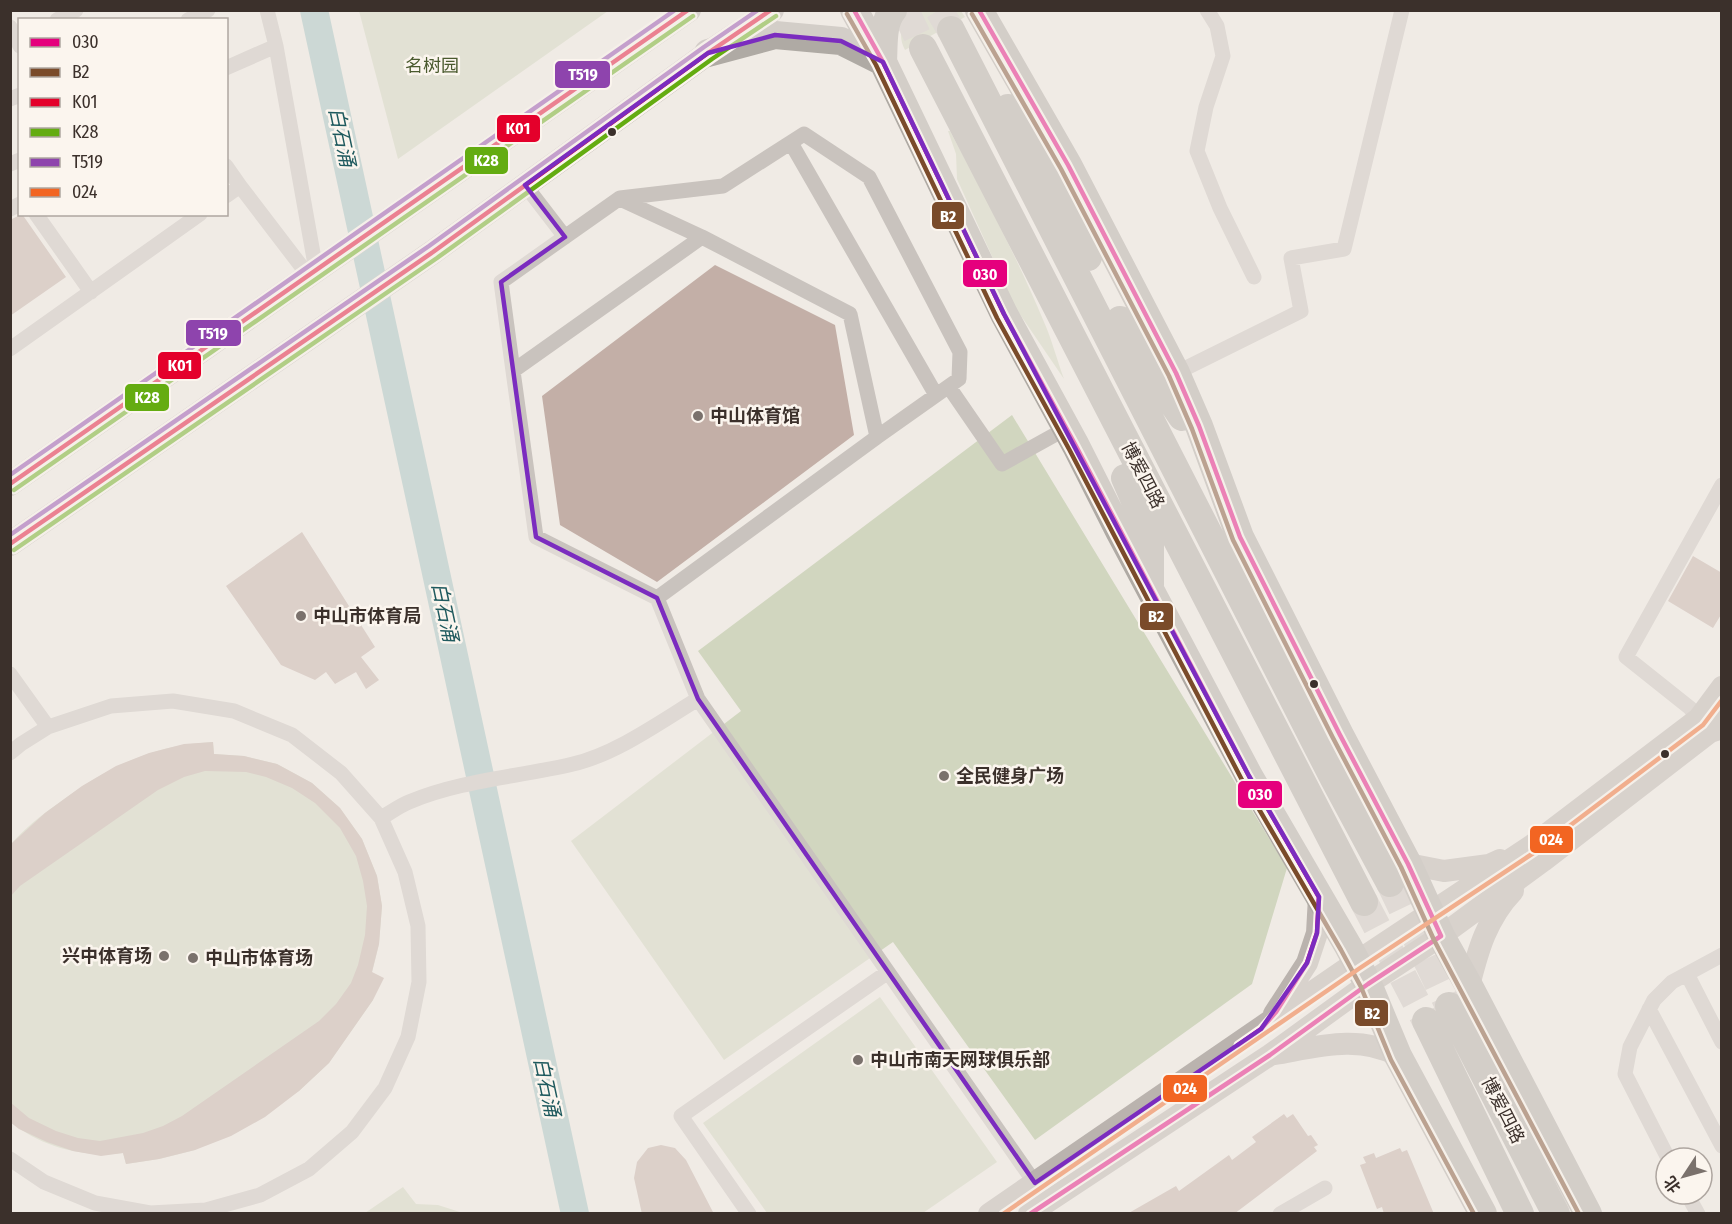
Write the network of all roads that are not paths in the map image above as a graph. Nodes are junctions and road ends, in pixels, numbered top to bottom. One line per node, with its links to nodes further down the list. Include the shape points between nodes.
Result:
1 (76, 10): 11 (street)
2 (207, 10): 12 (street)
3 (267, 10): 15 (street)
4 (689, 10): 31 (main road)
5 (772, 10): 13 (main road)
6 (854, 10): 18 (highway)
7 (893, 10): 18 (highway, via 885,30)
8 (979, 10): 36 (highway, via 1068,165)
9 (1207, 10): 32 (street, via 1217,26 1223,56 1197,151)
10 (1402, 10): 36 (street, via 1344,249 1291,258 1301,311)
11 (61, 18)
12 (192, 18)
13 (744, 20): 17 (main road)
14 (951, 30): 20 (highway, 博爱四路)
15 (276, 46): 19 (street); 31 (street)
16 (924, 48): 38 (highway, 博爱四路)
17 (708, 53): 18 (highway, via 775,35 841,41); 23 (main road)
18 (884, 62): 39 (highway, via 1004,314)
19 (228, 67)
20 (980, 87): 43 (highway, via 998,98 1016,118 1041,159 1129,339 1177,406 1224,512); 56 (highway, 博爱四路, via 1334,779)
21 (791, 143): 26 (street, via 723,186); 37 (street); 37 (street, via 804,134 869,177 960,352 959,379)
22 (228, 169): 24 (street)
23 (525, 185): 29 (street); 44 (main road)
24 (240, 186): 25 (street); 31 (street)
25 (228, 195)
26 (620, 198): 29 (street); 30 (street)
27 (37, 216): 33 (street)
28 (197, 216): 33 (street)
29 (565, 237): 35 (street, via 501,282)
30 (702, 237): 35 (street); 40 (street, via 850,314)
31 (312, 272): 41 (main road)
32 (1254, 277)
33 (91, 292): 34 (street)
34 (10, 349)
35 (513, 371): 46 (street, via 536,537)
36 (1176, 373): 43 (highway)
37 (942, 391): 39 (street, via 1002,464); 40 (street)
38 (1108, 407): 45 (highway, via 1109,444 1150,535); 58 (highway, 博爱四路)
39 (1067, 429): 45 (highway)
40 (877, 437): 46 (street)
41 (10, 484)
42 (1722, 485): 52 (street, via 1626,657 1690,708)
43 (1240, 537): 56 (highway, via 1340,735)
44 (10, 544)
45 (1150, 591): 57 (highway)
46 (657, 598): 49 (street)
47 (10, 674): 51 (street)
48 (1722, 687): 52 (street)
49 (698, 699): 54 (street, via 624,744 575,764 459,787 407,802); 61 (street)
50 (1722, 709): 52 (street)
51 (48, 727): 53 (street); 54 (street, via 122,705 173,701 234,711 292,735 341,773)
52 (1709, 732): 55 (street)
53 (10, 753)
54 (381, 818): 74 (street, via 405,872 418,926 419,982 408,1037 385,1088 351,1132 309,1169 270,1190 206,1210 150,1213 95,1203 44,1182)
55 (1537, 853): 56 (street, via 1489,865); 59 (street); 64 (street, via 1502,902 1479,945)
56 (1399, 873): 59 (highway)
57 (1319, 897): 62 (highway); 68 (street, via 1317,933 1307,963)
58 (1364, 902)
59 (1436, 925): 62 (street); 64 (highway)
60 (1722, 955): 63 (street)
61 (888, 972): 76 (street); 77 (street, via 681,1116)
62 (1362, 973): 68 (street); 70 (street); 71 (highway)
63 (1687, 974): 66 (street, via 1672,982); 69 (street)
64 (1469, 986): 84 (highway)
65 (1449, 1006): 83 (highway, 博爱四路)
66 (1649, 1009): 72 (street, via 1630,1047 1625,1074); 73 (street)
67 (1426, 1021): 82 (highway, 博爱四路)
68 (1261, 1029): 76 (street)
69 (1722, 1042)
70 (1270, 1054): 71 (street, via 1352,1043 1376,1046); 76 (street)
71 (1398, 1056): 81 (highway)
72 (1662, 1146)
73 (1722, 1146)
74 (10, 1159)
75 (1325, 1188): 80 (street)
76 (1041, 1192): 78 (street); 79 (street)
77 (749, 1214)
78 (989, 1214)
79 (1029, 1214)
80 (1280, 1214)
81 (1483, 1214)
82 (1520, 1214)
83 (1556, 1214)
84 (1588, 1214)

